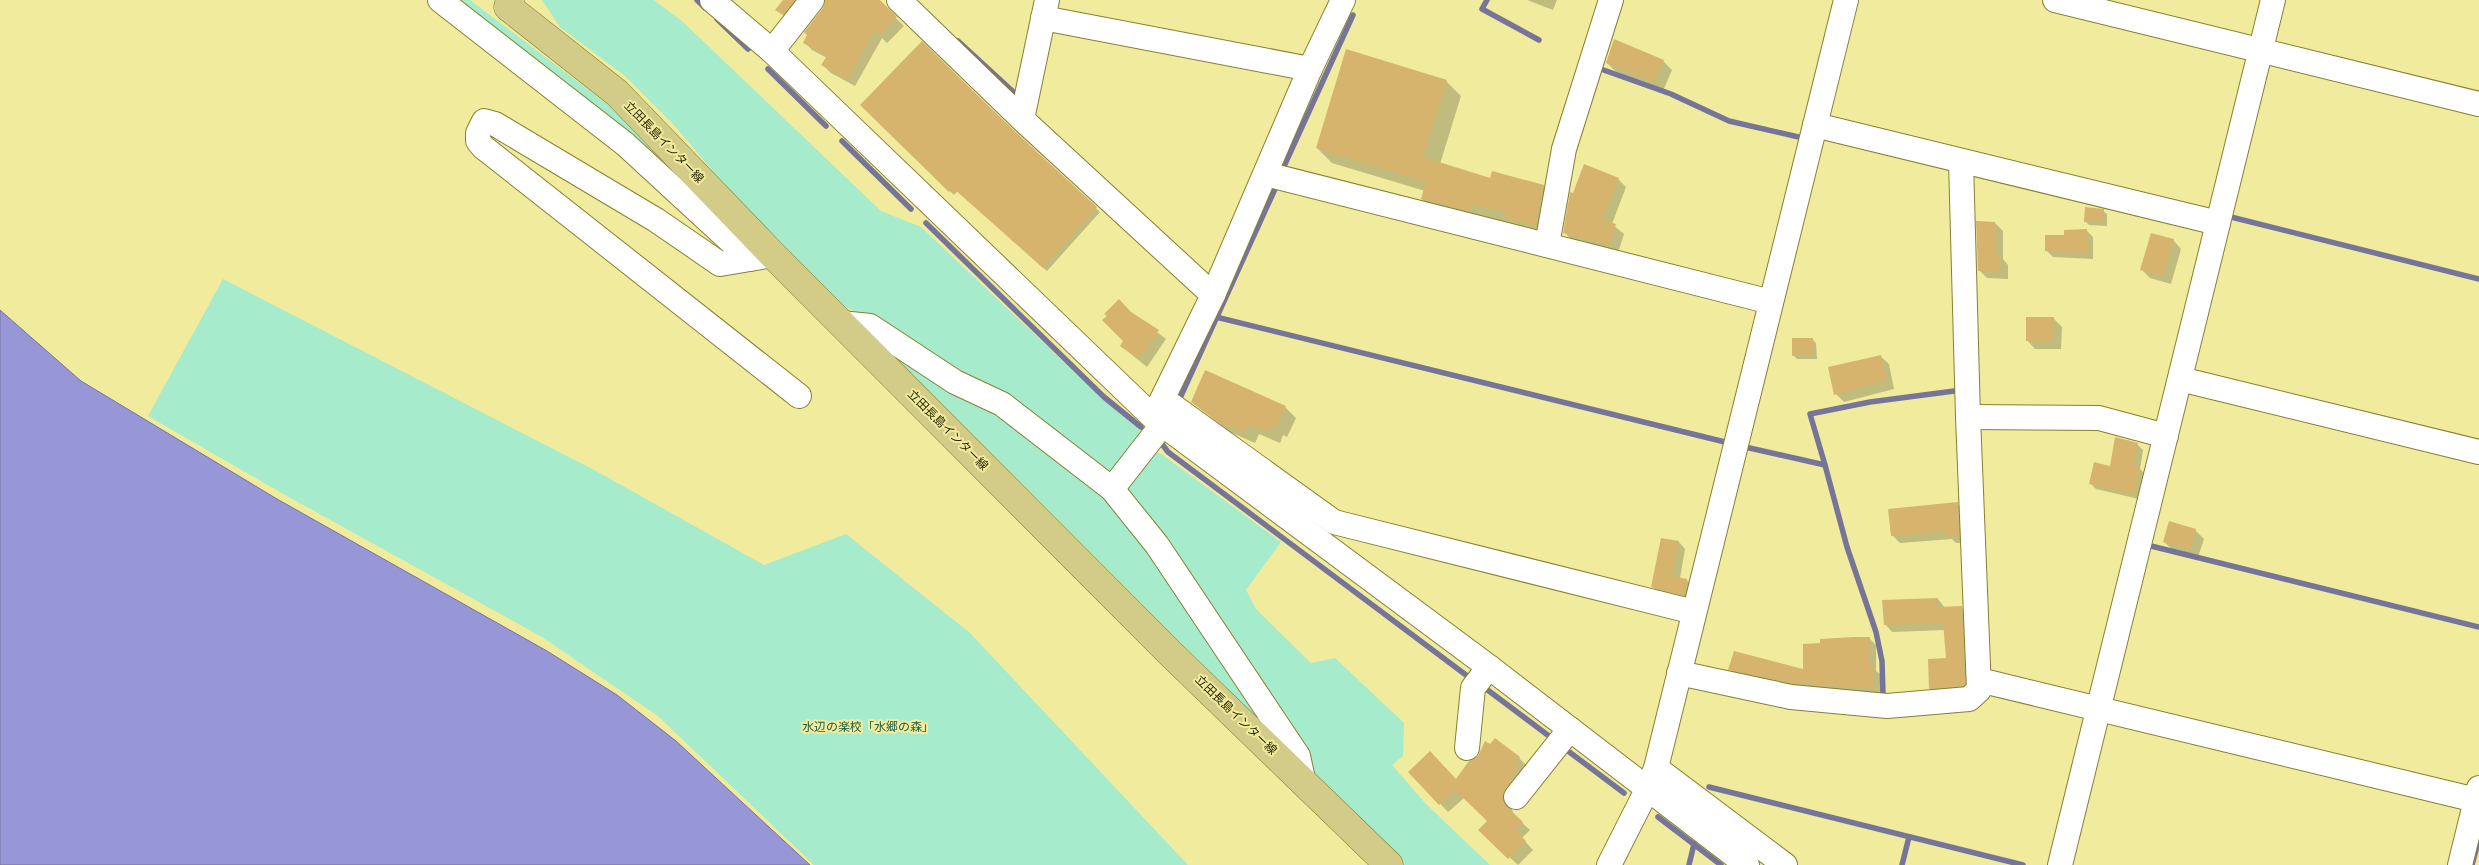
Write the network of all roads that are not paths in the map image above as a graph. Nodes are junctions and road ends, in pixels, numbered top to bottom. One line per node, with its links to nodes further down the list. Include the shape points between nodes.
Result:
1 (440, 0): 22 (street, via 625,144)
2 (712, 0): 13 (street)
3 (812, 0): 13 (street)
4 (900, 0): 16 (street)
5 (1343, 0): 14 (street)
6 (1611, 0): 21 (street, via 1564,149)
7 (1846, 0): 17 (street)
8 (2056, 0): 12 (street)
9 (2273, 0): 12 (street)
10 (505, 2): 22 (main road, 立田長島インター線, via 617,94)
11 (1045, 9): 14 (street); 16 (street)
12 (2261, 50): 15 (street); 20 (street)
13 (772, 51): 28 (street)
14 (1310, 69): 19 (street)
15 (2479, 104)
16 (1022, 119): 23 (street)
17 (1815, 125): 18 (street); 24 (street)
18 (1962, 161): 20 (street); 29 (street)
19 (1266, 174): 21 (street); 23 (street)
20 (2218, 223): 26 (street)
21 (1547, 245): 24 (street)
22 (762, 257): 25 (main road, 立田長島インター線); 27 (street, via 720,264 656,220 495,124 484,121 480,127 478,141 483,147)
23 (1213, 295): 28 (street)
24 (1771, 302): 33 (street)
25 (841, 323): 32 (street, via 870,326 955,382 1002,404); 41 (main road, 立田長島インター線, via 1172,655)
26 (2180, 379): 30 (street); 31 (street)
27 (799, 396)
28 (1159, 414): 32 (street); 33 (street, via 1334,522); 34 (street)
29 (1968, 418): 30 (street, via 2099,418); 36 (street)
30 (2166, 436): 37 (street)
31 (2479, 452)
32 (1112, 489): 41 (street, via 1157,545 1298,756)
33 (1694, 612): 35 (street)
34 (1489, 667): 38 (street); 39 (street, via 1473,688)
35 (1679, 673): 36 (street, via 1791,697 1887,706 1969,699 1979,690); 40 (street)
36 (1979, 680): 37 (street)
37 (2098, 708): 42 (street); 48 (street)
38 (1570, 729): 40 (street); 43 (street)
39 (1467, 748)
40 (1652, 778): 45 (street); 46 (street); 47 (street)
41 (1303, 779): 44 (main road, 立田長島インター線)
42 (2478, 794): 49 (street)
43 (1516, 797)
44 (1389, 865)
45 (1609, 865)
46 (1746, 865)
47 (1785, 865)
48 (2060, 865)
49 (2460, 865)

